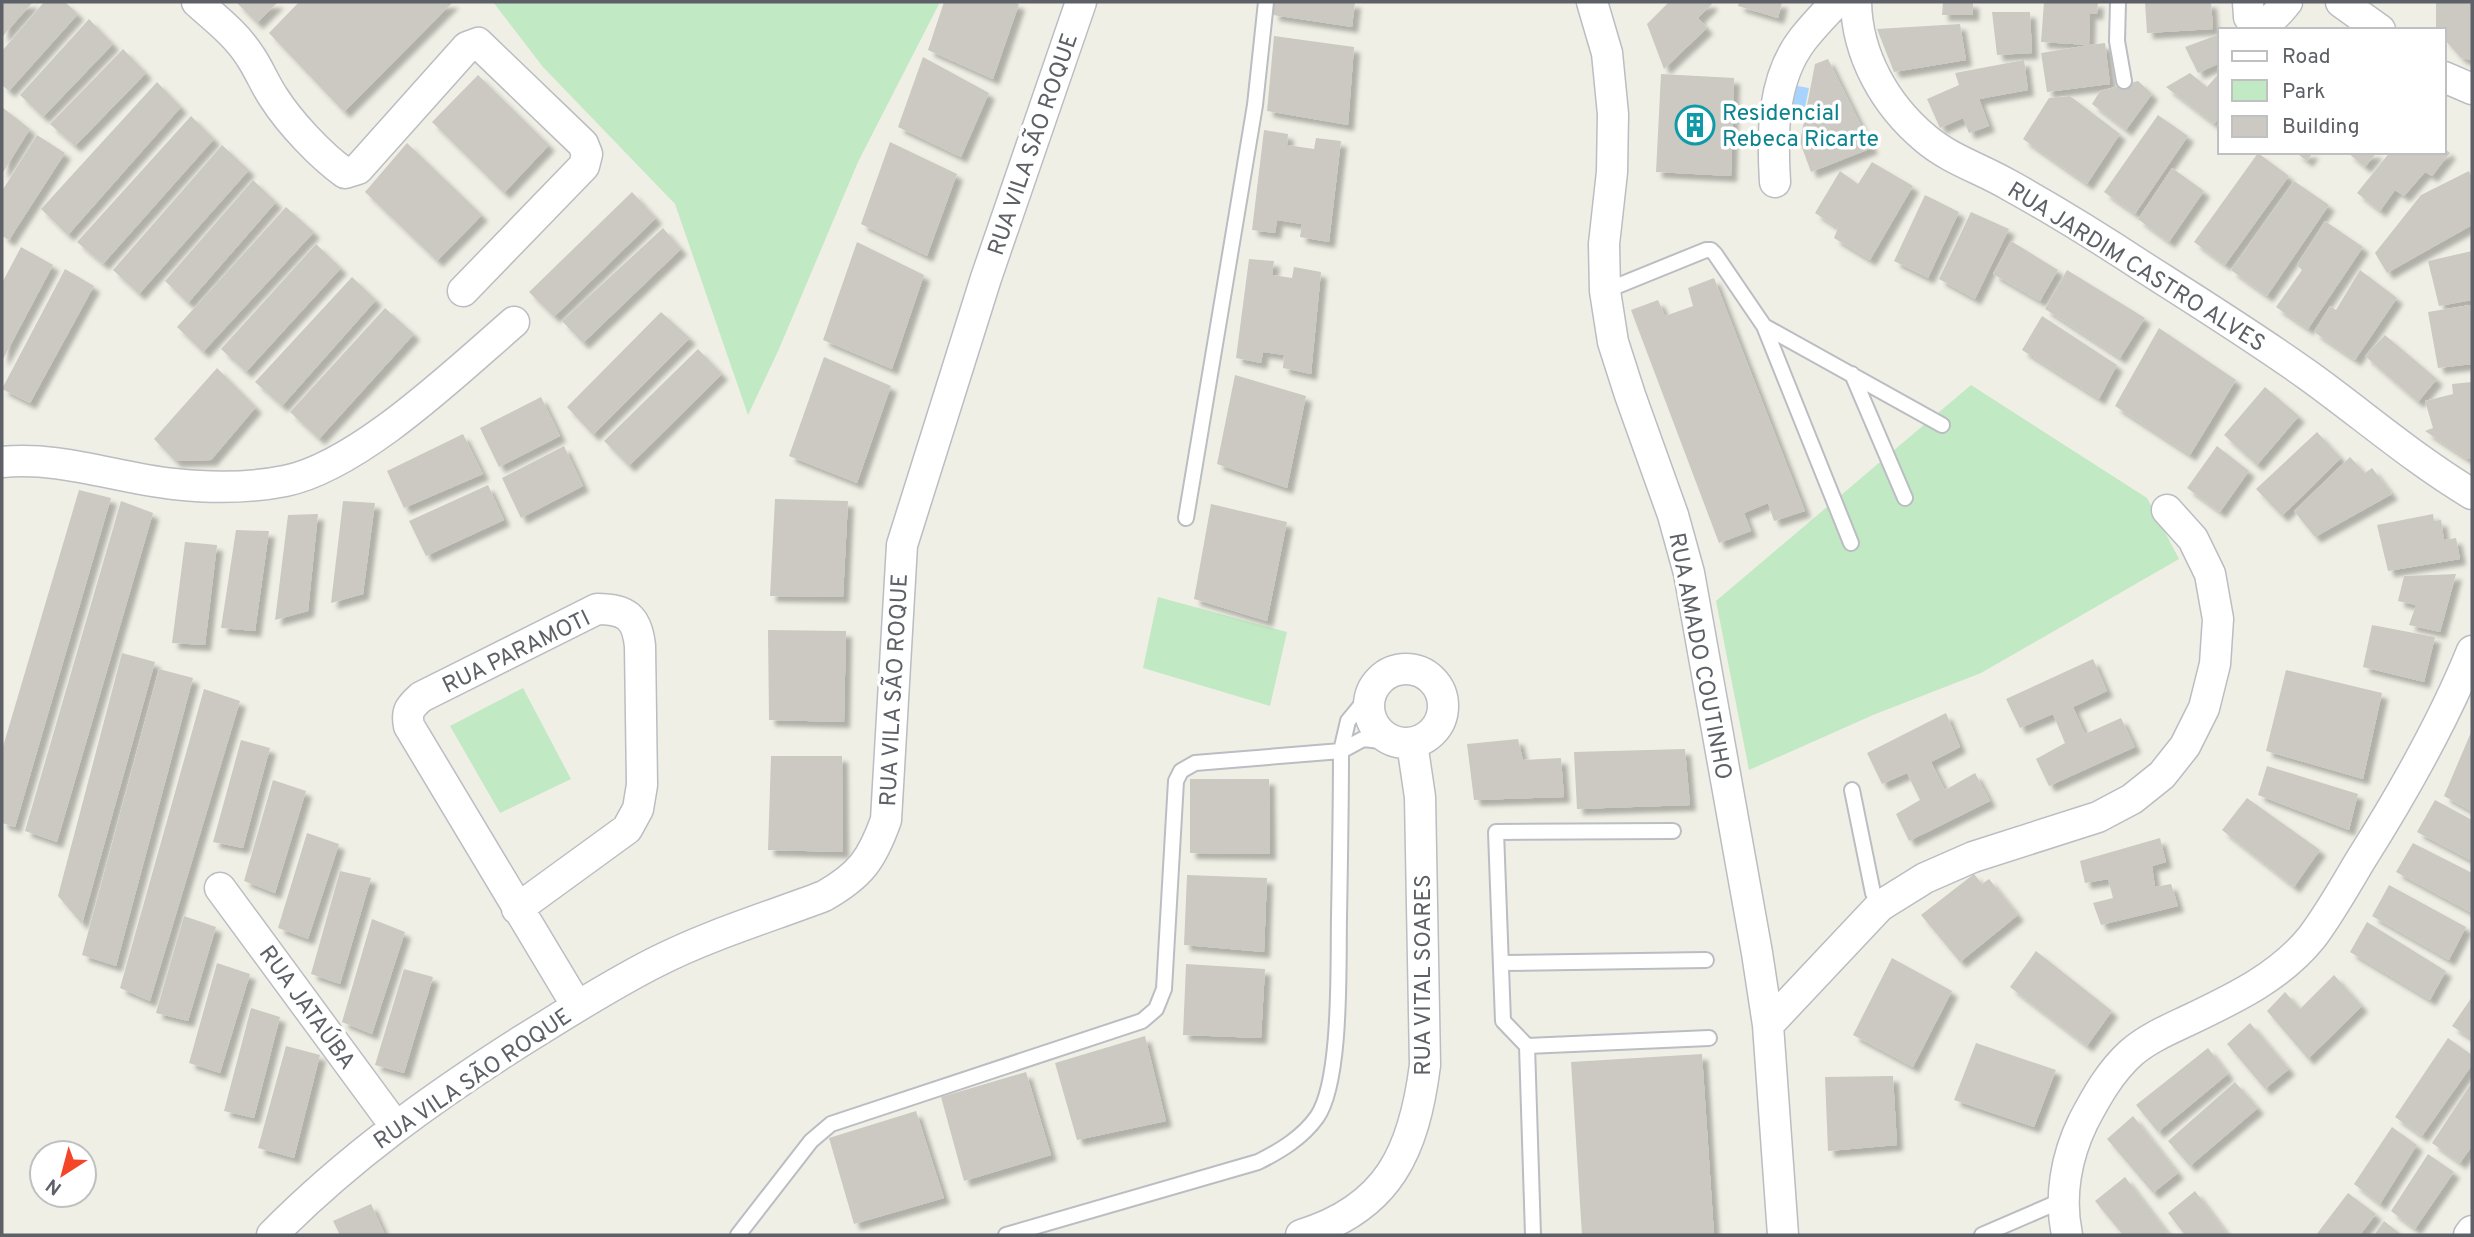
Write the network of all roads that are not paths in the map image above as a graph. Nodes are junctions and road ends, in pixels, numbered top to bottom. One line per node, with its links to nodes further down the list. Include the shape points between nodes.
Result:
1 (197, 2): 16 (street, via 251,57 274,100 294,124 345,173 358,169 467,47 478,43 583,144 587,154 584,166)
2 (1081, 2): 39 (street, RUA VILA SÃO ROQUE, via 986,278 902,545 886,820 876,848 848,883 824,896 658,961)
3 (1266, 2): 26 (lane, via 1255,105)
4 (1592, 2): 17 (street, RUA AMADO COUTINHO, via 1607,53 1613,114)
5 (1836, 2): 15 (street, via 1801,41 1782,78 1774,117)
6 (1856, 2): 23 (street, RUA JARDIM CASTRO ALVES, via 1856,26 1881,87 1927,140 2087,230 2233,324)
7 (2119, 2): 13 (lane)
8 (2248, 2): 9 (street, via 2249,17 2262,24)
9 (2287, 2)
10 (2341, 2): 11 (street)
11 (2377, 28)
12 (2446, 77): 14 (street)
13 (2124, 81)
14 (2472, 89)
15 (1775, 182)
16 (463, 291)
17 (1605, 291): 19 (lane, via 1711,250); 40 (street, RUA AMADO COUTINHO, via 1613,342 1689,573)
18 (514, 322): 22 (street, via 368,442 323,468 286,481 228,487 174,484 56,462)
19 (1764, 326): 20 (lane); 27 (lane)
20 (1852, 374): 21 (lane); 24 (lane)
21 (1942, 425)
22 (2, 461)
23 (2472, 495)
24 (1905, 498)
25 (2167, 510): 35 (street, via 2193,538 2210,574 2218,619 2215,664 2204,708 2185,746 2162,775 2132,799 2098,817 1973,857 1924,878)
26 (1186, 518)
27 (1851, 543)
28 (2472, 651): 44 (street, via 2404,792 2312,937 2273,974 2147,1041 2117,1067 2077,1134)
29 (1372, 692): 30 (street, via 1369,705 1377,729 1387,738); 30 (street, via 1388,673 1401,669 1425,674 1435,683 1442,694 1441,720 1424,739); 31 (lane, via 1348,721)
30 (1405, 743): 31 (lane, via 1363,739); 49 (street, RUA VITAL SOARES, via 1420,797 1425,1065 1420,1105 1410,1140 1374,1196 1346,1217)
31 (1341, 751): 47 (lane, via 1195,763 1181,771 1176,781 1164,989 1156,1009 1142,1021 831,1124 811,1141); 48 (lane, via 1334,1054 1318,1116 1300,1136 1258,1162)
32 (1852, 790): 35 (lane, via 1873,893)
33 (1672, 831): 38 (lane, via 1496,832)
34 (220, 888): 43 (street, RUA JATAÚBA)
35 (1880, 906): 40 (street)
36 (517, 909): 36 (street, RUA PARAMOTI, via 627,829 638,809 642,785 638,629 628,615 614,609 597,610 410,706 409,726); 39 (street, RUA PARAMOTI)
37 (1706, 960): 38 (lane)
38 (1502, 962): 42 (lane, via 1503,1021)
39 (577, 1006): 43 (street, RUA VILA SÃO ROQUE)
40 (1768, 1024): 51 (street, RUA AMADO COUTINHO)
41 (1709, 1038): 42 (lane)
42 (1527, 1046): 50 (lane)
43 (396, 1127): 46 (street, RUA VILA SÃO ROQUE)
44 (2063, 1200): 52 (lane); 53 (street)
45 (2472, 1231): 54 (street)
46 (272, 1235)
47 (738, 1235)
48 (1006, 1235)
49 (1301, 1235)
50 (1532, 1235)
51 (1783, 1235)
52 (1982, 1235)
53 (2067, 1235)
54 (2469, 1235)

